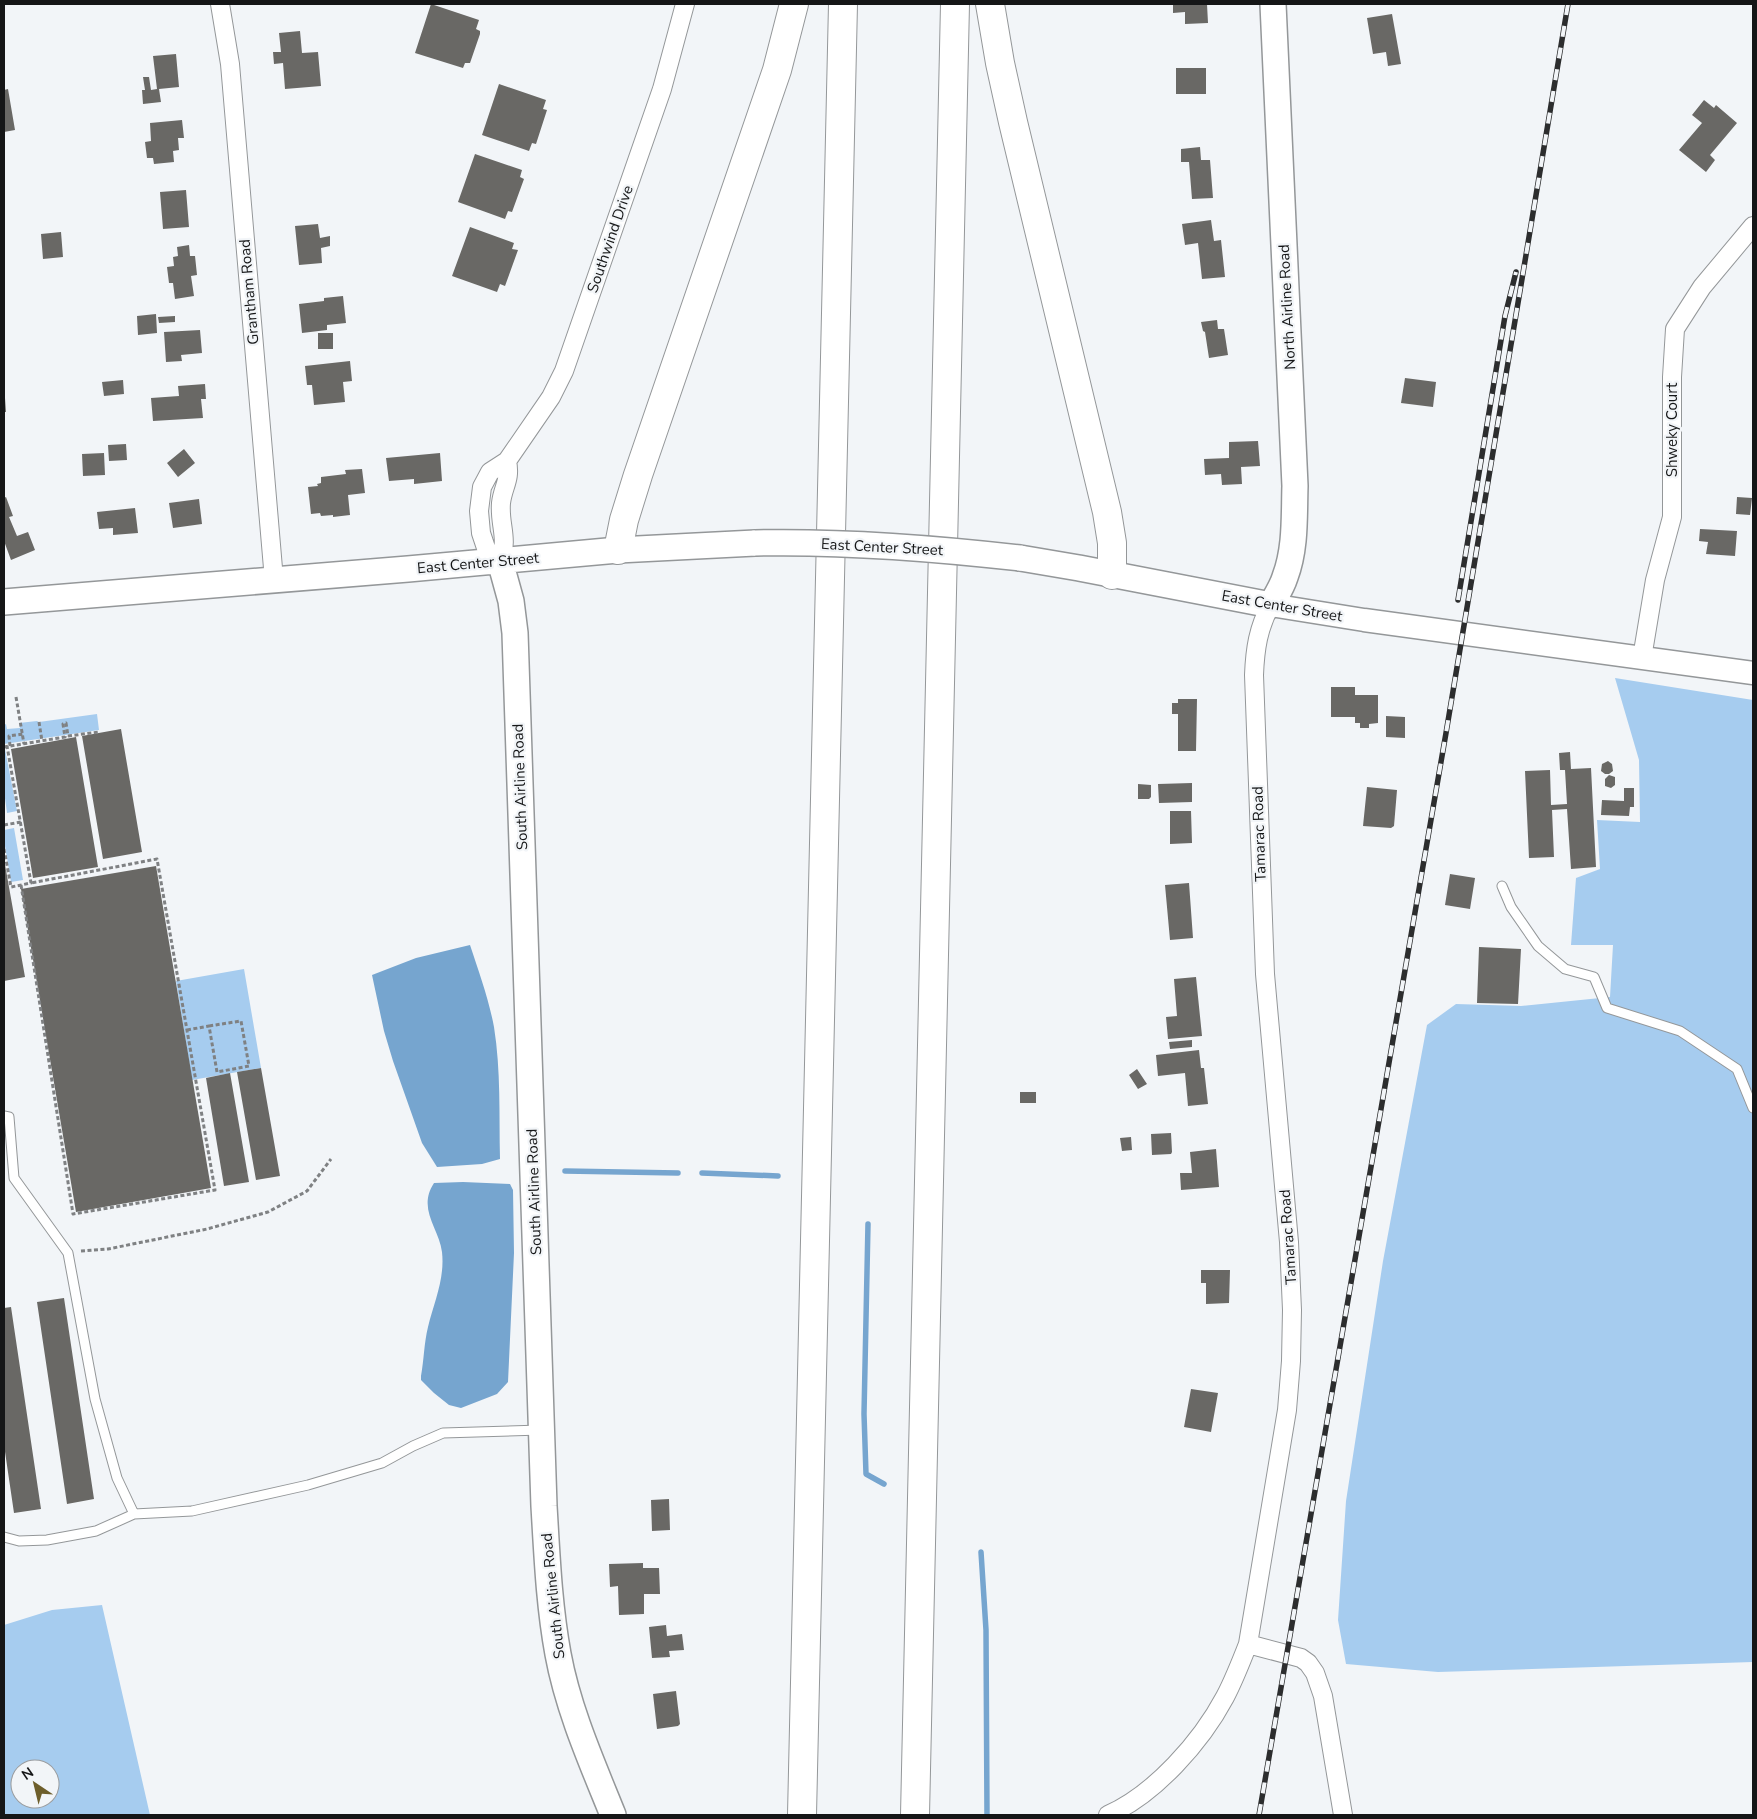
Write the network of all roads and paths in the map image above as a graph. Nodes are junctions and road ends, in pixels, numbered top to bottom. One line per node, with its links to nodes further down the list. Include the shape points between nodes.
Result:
1 (220, 4): 12 (street, Grantham Road, via 230,64)
2 (685, 4): 10 (street, Southwind Drive, via 662,89 569,358 551,397 507,461 494,468 482,487 481,533 485,547)
3 (794, 4): 9 (highway, via 774,79 638,475)
4 (842, 4): 41 (highway)
5 (955, 4): 42 (highway)
6 (990, 4): 11 (highway, via 1013,122 1107,512 1112,543)
7 (1273, 4): 14 (main road, North Airline Road, via 1295,486 1291,559 1286,577)
8 (1753, 226): 15 (street, Shweky Court, via 1702,287 1675,329 1672,517 1655,580)
9 (618, 550): 10 (main road, East Center Street); 11 (main road, East Center Street, bridge, via 755,543 883,545 1020,558)
10 (500, 561): 12 (main road, East Center Street); 36 (main road, South Airline Road, via 516,633)
11 (1112, 575): 14 (main road, East Center Street)
12 (274, 580): 13 (main road, East Center Street)
13 (4, 602)
14 (1271, 605): 15 (street, East Center Street); 39 (street, Tamarac Road, via 1257,639 1254,675 1265,974 1289,1242 1291,1361 1287,1410)
15 (1642, 658): 16 (street, East Center Street)
16 (1753, 673)
17 (16, 698): 20 (path)
18 (39, 722): 21 (path)
19 (99, 732): 21 (path)
20 (23, 734): 22 (path); 23 (path, via 9,736)
21 (42, 741): 22 (path)
22 (24, 744): 23 (path)
23 (7, 746): 24 (path)
24 (21, 822): 25 (path); 27 (path)
25 (4, 825)
26 (4, 848): 28 (path, via 11,887)
27 (31, 883): 28 (path); 31 (path, via 157,859)
28 (21, 885): 31 (path, via 73,1214 215,1190)
29 (1502, 886): 32 (lane, via 1511,906 1538,946 1565,969 1594,977 1607,1008 1680,1031 1737,1069)
30 (210, 1026): 30 (path, via 217,1072 249,1066 241,1021); 31 (path)
31 (187, 1030)
32 (1753, 1108)
33 (4, 1116): 35 (lane, via 9,1118 14,1178)
34 (331, 1159): 35 (path, via 306,1191 268,1212 207,1229 108,1249)
35 (68, 1253): 37 (lane, via 95,1399 117,1478)
36 (542, 1430): 37 (lane, via 443,1433 382,1463 308,1485 192,1511); 40 (main road, South Airline Road, via 547,1557 558,1654 569,1698)
37 (134, 1514): 38 (lane, via 96,1531 47,1540 19,1541)
38 (4, 1537)
39 (1248, 1644): 43 (street, Tamarac Road, via 1224,1698 1193,1744 1143,1794); 44 (street, via 1300,1658 1315,1673 1323,1696)
40 (613, 1815)
41 (802, 1815)
42 (915, 1815)
43 (1108, 1815)
44 (1343, 1815)

